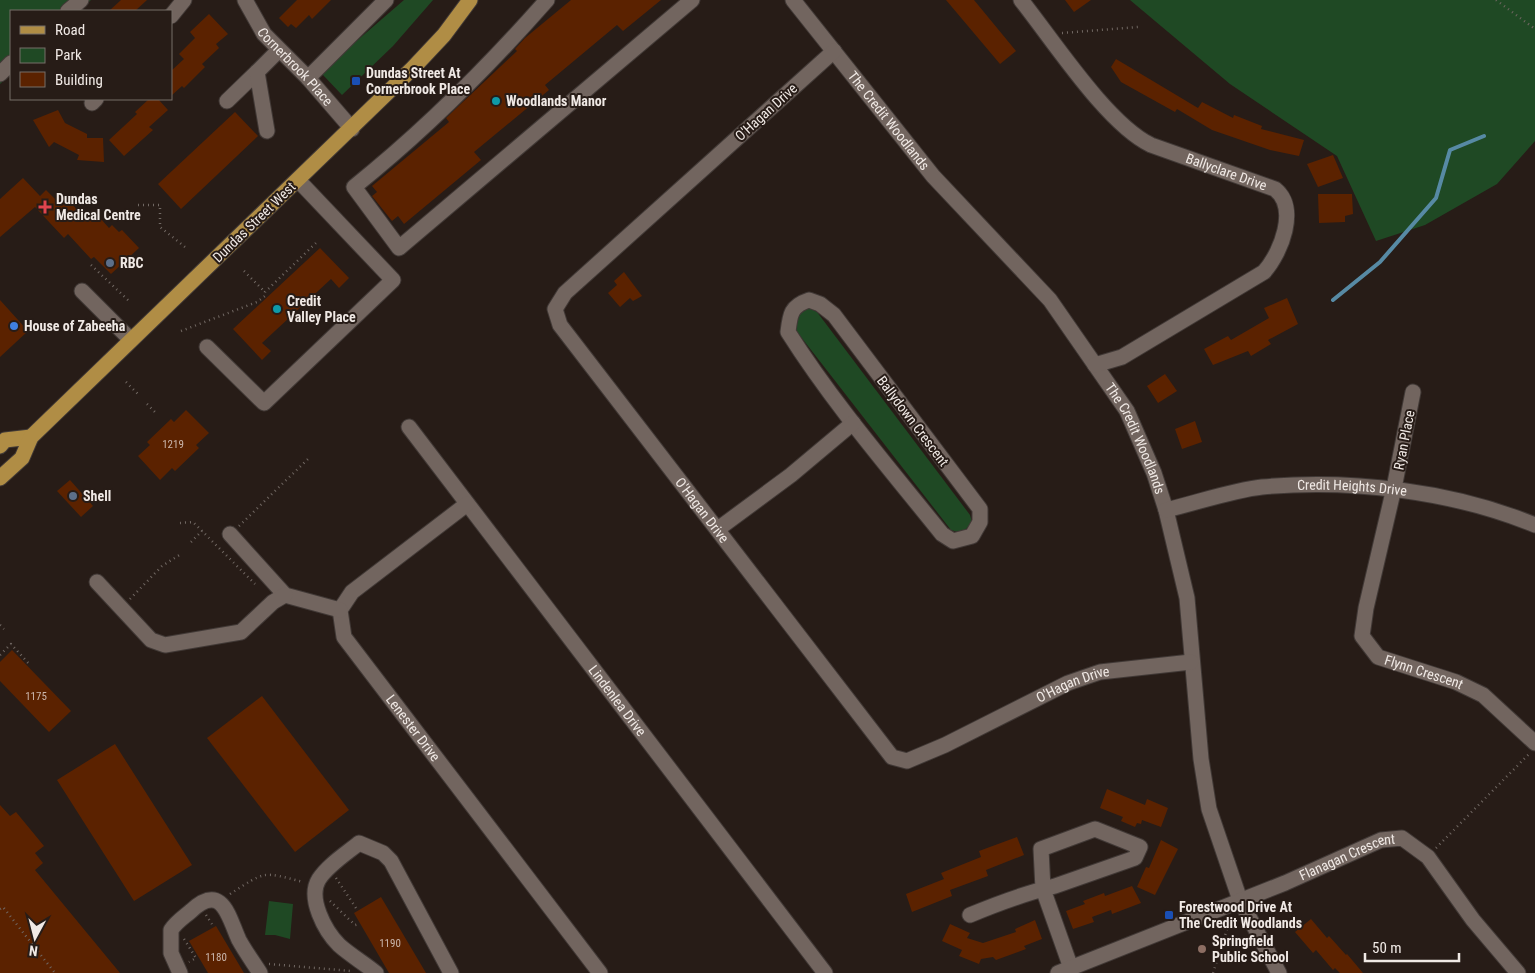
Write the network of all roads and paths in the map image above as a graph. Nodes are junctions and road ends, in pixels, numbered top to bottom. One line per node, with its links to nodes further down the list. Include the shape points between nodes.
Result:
1 (81, 0): 11 (street)
2 (184, 0): 12 (street)
3 (245, 0): 16 (street, Cornerbrook Place, via 253,18)
4 (386, 0): 21 (street)
5 (470, 0): 23 (main road, Dundas Street West, via 444,35)
6 (547, 0): 7 (street, via 501,52 392,156 354,187 399,248)
7 (692, 0)
8 (793, 0): 17 (street, The Credit Woodlands)
9 (1021, 0): 15 (street, Ballyclare Drive)
10 (1496, 0): 14 (path)
11 (69, 10)
12 (172, 15)
13 (1138, 27): 15 (path)
14 (1535, 29)
15 (1048, 34): 37 (street, Ballyclare Drive, via 1091,90 1133,135 1152,145 1275,189 1282,194 1287,212 1276,254 1264,272 1122,357)
16 (279, 50): 19 (street); 21 (street, Cornerbrook Place)
17 (834, 51): 37 (street, The Credit Woodlands, via 933,176 1050,300); 54 (street, O'Hagan Drive, via 565,293 555,308 560,325)
18 (10, 64): 20 (street)
19 (257, 72): 22 (street); 24 (street)
20 (0, 74)
21 (308, 78): 23 (street, Cornerbrook Place)
22 (227, 101)
23 (352, 129): 25 (main road, Dundas Street West)
24 (267, 131)
25 (298, 180): 35 (main road, Dundas Street West); 36 (street, via 393,280 264,403)
26 (138, 204): 28 (path, via 160,205 160,227)
27 (317, 242): 32 (path)
28 (185, 248)
29 (92, 265): 33 (path)
30 (244, 271): 32 (path)
31 (82, 290): 35 (street)
32 (265, 292): 34 (path, via 257,302)
33 (129, 301)
34 (181, 331)
35 (130, 340): 45 (main road, Dundas Street West)
36 (207, 347)
37 (1095, 365): 51 (street, The Credit Woodlands, via 1127,411)
38 (126, 382): 40 (path)
39 (1413, 392): 49 (street, Ryan Place)
40 (140, 396)
41 (147, 404): 42 (path)
42 (157, 414)
43 (853, 422): 43 (street, Ballydown Crescent, via 942,534 953,541 974,534 980,522 980,509 834,315 809,300 797,304 790,315 788,332); 54 (street, via 791,475)
44 (409, 427): 50 (street, Lindenlea Drive)
45 (31, 436): 46 (main road, via 5,440); 48 (main road, Dundas Street West, via 22,458)
46 (0, 446)
47 (310, 456): 56 (path)
48 (0, 478)
49 (1394, 488): 51 (street, Credit Heights Drive, via 1332,485 1261,487); 53 (street, Credit Heights Drive, via 1514,516); 69 (street, Flynn Crescent, via 1362,636 1378,657 1456,682 1483,695)
50 (467, 504): 63 (street, via 352,592); 90 (street, Lindenlea Drive)
51 (1166, 510): 67 (street, The Credit Woodlands, via 1187,598)
52 (180, 523): 55 (path, via 193,522)
53 (1535, 525)
54 (718, 529): 67 (street, O'Hagan Drive, via 892,757 899,759 907,761 945,745 1068,683 1092,675)
55 (202, 531): 57 (path); 58 (path)
56 (230, 534): 58 (path); 61 (street)
57 (190, 542)
58 (218, 546): 61 (path)
59 (181, 554): 62 (path, via 162,566)
60 (97, 582): 62 (street)
61 (279, 599): 62 (street, via 241,632 165,645 151,640); 63 (street)
62 (121, 608)
63 (340, 610): 89 (street, Lenester Drive, via 344,637)
64 (0, 626): 65 (path)
65 (4, 629)
66 (0, 655): 68 (path, via 11,644)
67 (1191, 662): 76 (street, The Credit Woodlands, via 1200,759 1209,809)
68 (30, 665)
69 (1535, 743)
70 (1535, 748): 71 (path)
71 (1428, 857): 76 (street, Flanagan Crescent, via 1402,838 1381,840 1285,884); 93 (street, Flanagan Crescent, via 1473,920)
72 (330, 868): 78 (path); 87 (street, via 320,876 316,888 322,920 340,946); 88 (street, via 360,843 383,852 391,861)
73 (309, 884): 77 (path, via 274,874 261,874 224,898)
74 (1043, 889): 74 (street, via 1041,849 1095,829 1140,847 1135,858); 80 (street); 82 (street)
75 (326, 897): 81 (path, via 351,922)
76 (1240, 900): 82 (street, Flanagan Crescent); 91 (path, via 1227,925); 92 (street, The Credit Woodlands)
77 (221, 904): 83 (street, via 229,912 238,938); 86 (street, via 203,902 173,927 171,953)
78 (356, 908)
79 (0, 909): 85 (path, via 3,907)
80 (970, 914)
81 (359, 924)
82 (1064, 970)
83 (259, 972): 84 (path, via 273,963)
84 (356, 972)
85 (54, 973)
86 (180, 973)
87 (376, 973)
88 (451, 973)
89 (600, 973)
90 (825, 973)
91 (1213, 973)
92 (1279, 973)
93 (1518, 973)

